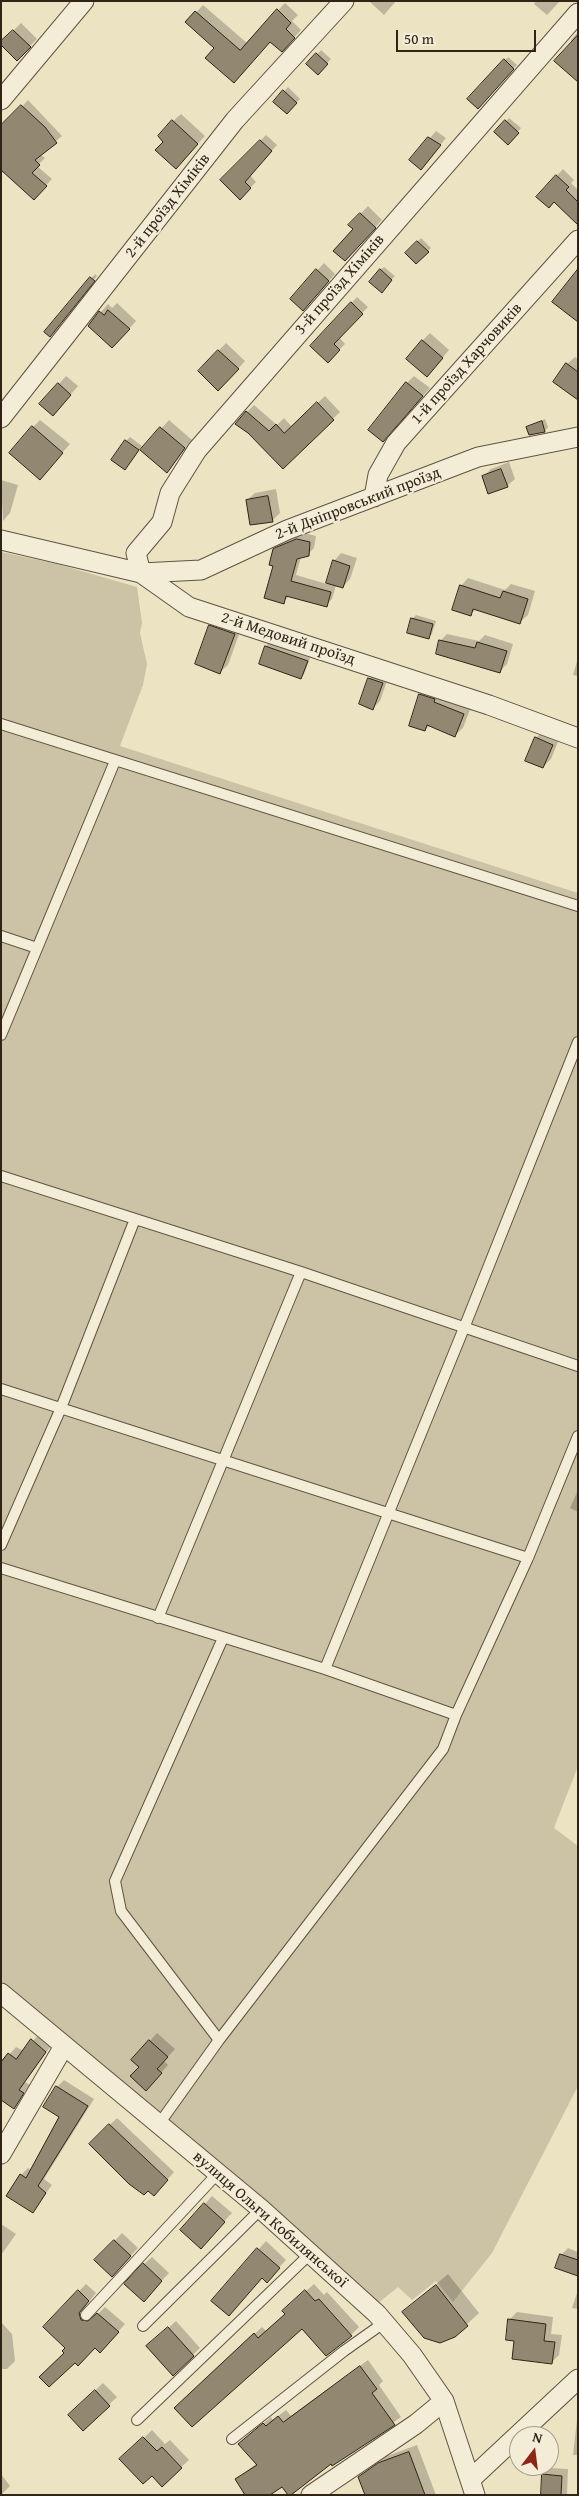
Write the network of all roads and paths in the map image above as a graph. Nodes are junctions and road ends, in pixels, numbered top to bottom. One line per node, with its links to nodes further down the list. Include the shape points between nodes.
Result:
1 (84, 1): 4 (street)
2 (344, 1): 6 (street, 2-й проїзд Хіміків, via 235,120)
3 (578, 13): 10 (street, 3-й проїзд Хіміків, via 197,450 170,493 162,522 136,553)
4 (1, 100)
5 (578, 240): 8 (street, 1-й проїзд Харчовиків, via 396,442 378,476)
6 (1, 418)
7 (578, 437): 8 (street, 2-й Дніпровський проїзд, via 478,457)
8 (374, 497): 10 (street, 2-й Дніпровський проїзд, via 287,530 201,570)
9 (1, 540): 10 (street, 2-й Медовий проїзд)
10 (141, 574): 12 (street, 2-й Медовий проїзд, via 189,607 489,705)
11 (1, 724): 13 (lane)
12 (578, 738)
13 (115, 761): 14 (lane); 16 (lane)
14 (578, 906)
15 (1, 936): 16 (lane)
16 (37, 948): 17 (lane)
17 (1, 1035)
18 (578, 1042): 22 (lane)
19 (1, 1176): 20 (lane)
20 (135, 1219): 21 (lane); 25 (lane)
21 (301, 1272): 22 (lane); 27 (lane)
22 (464, 1328): 23 (lane); 28 (lane)
23 (578, 1366)
24 (1, 1389): 25 (lane)
25 (61, 1408): 27 (lane); 29 (lane)
26 (578, 1436): 30 (lane)
27 (223, 1460): 28 (lane); 32 (lane)
28 (390, 1513): 30 (lane); 34 (lane)
29 (1, 1544)
30 (528, 1558): 35 (lane)
31 (1, 1568): 32 (lane)
32 (158, 1618): 33 (lane)
33 (223, 1638): 34 (lane); 37 (lane, via 115,1881 121,1912)
34 (325, 1669): 35 (lane)
35 (456, 1714): 37 (lane, via 443,1749)
36 (1, 1993): 38 (street, вулиця Ольги Кобилянської)
37 (220, 2040): 39 (lane)
38 (64, 2046): 39 (street, вулиця Ольги Кобилянської); 40 (street)
39 (159, 2124): 41 (street, вулиця Ольги Кобилянської)
40 (1, 2154)
41 (218, 2173): 42 (street, вулиця Ольги Кобилянської); 44 (lane)
42 (261, 2209): 43 (street, вулиця Ольги Кобилянської); 46 (lane)
43 (311, 2254): 45 (street, вулиця Ольги Кобилянської); 49 (lane)
44 (86, 2315)
45 (385, 2322): 48 (street, вулиця Ольги Кобилянської); 50 (lane)
46 (143, 2326)
47 (578, 2379): 51 (street)
48 (444, 2401): 51 (street, вулиця Ольги Кобилянської); 52 (street, via 416,2424)
49 (136, 2420)
50 (232, 2439)
51 (473, 2487)
52 (311, 2495)

